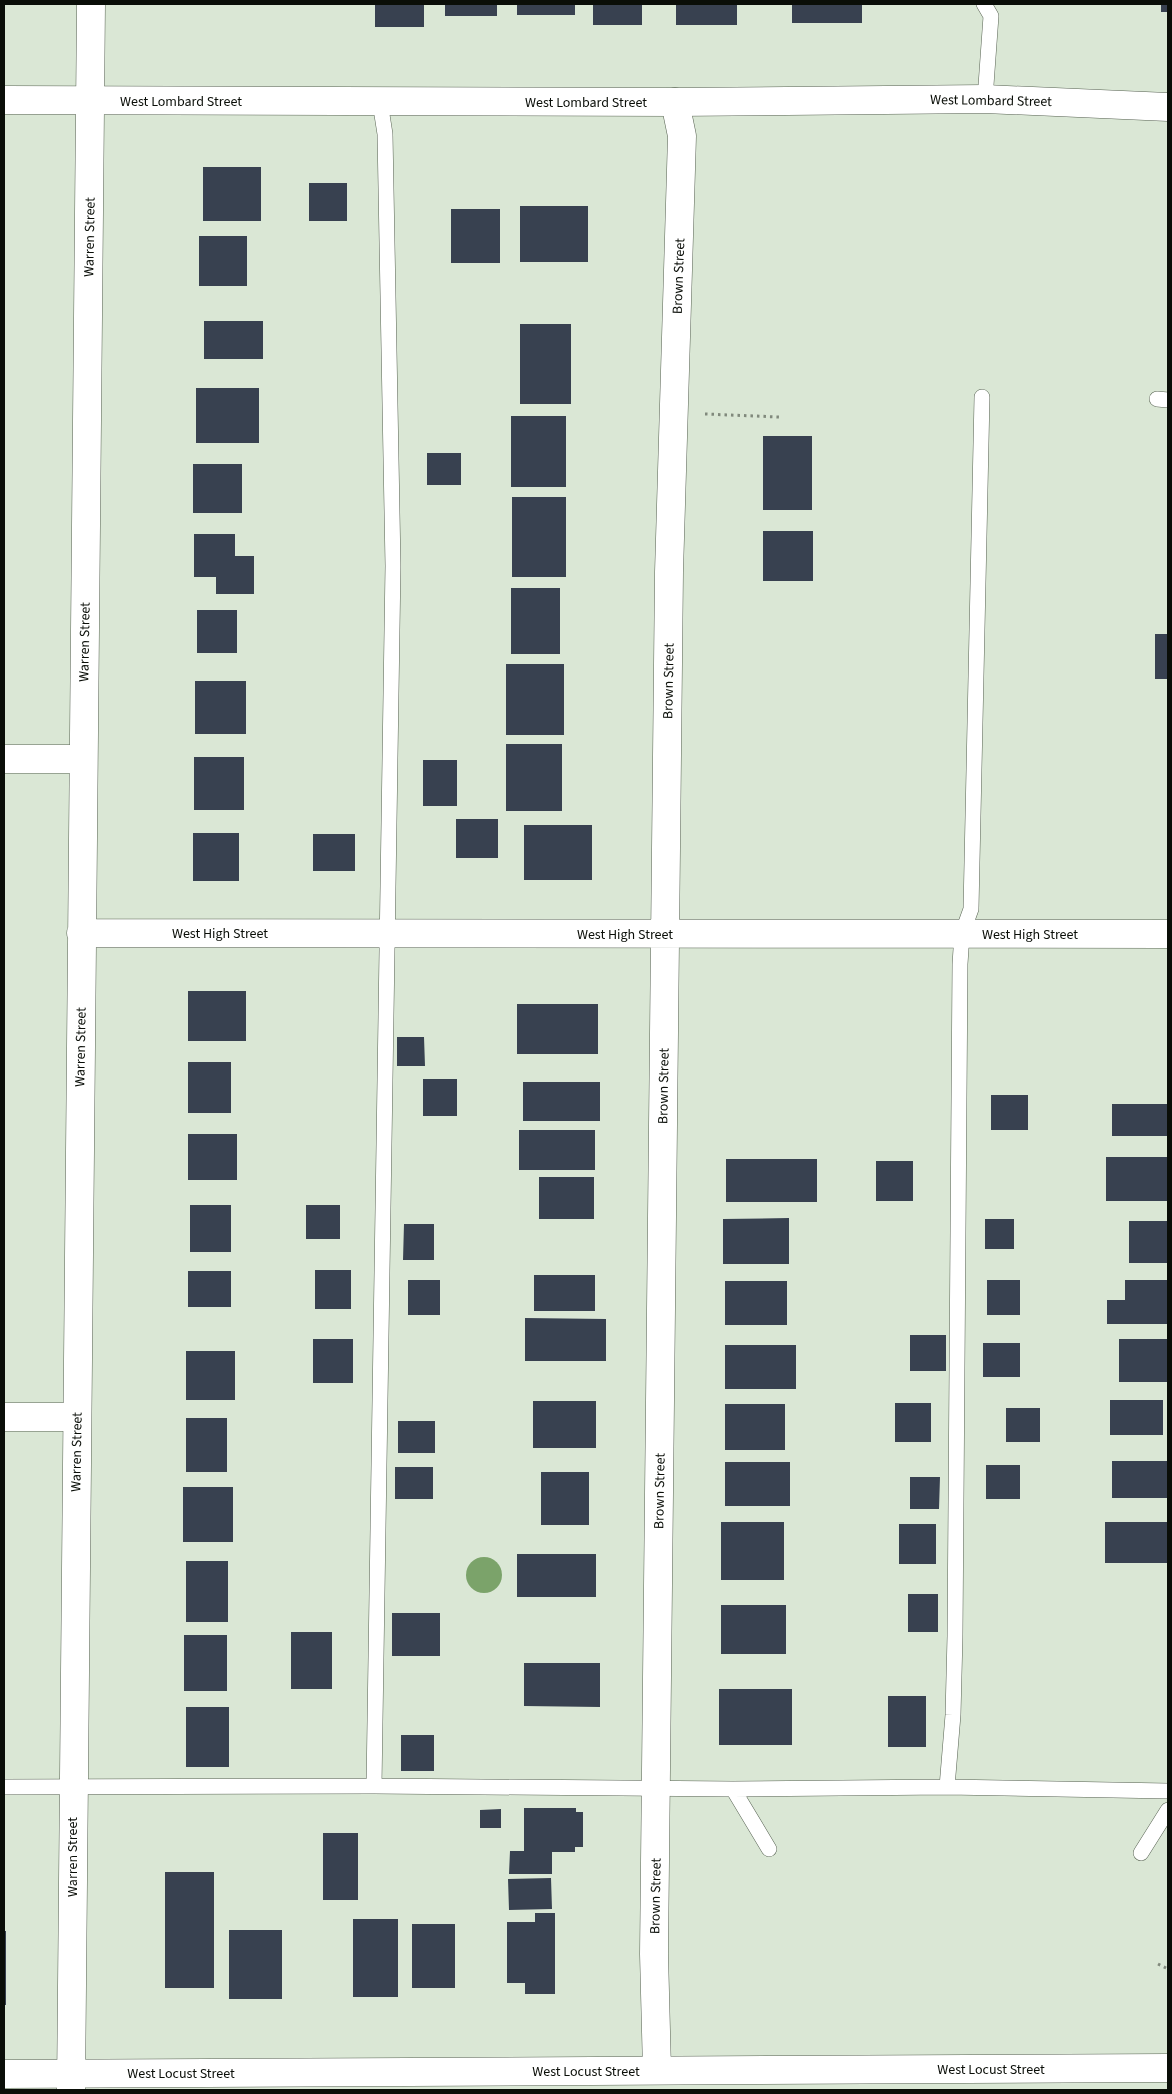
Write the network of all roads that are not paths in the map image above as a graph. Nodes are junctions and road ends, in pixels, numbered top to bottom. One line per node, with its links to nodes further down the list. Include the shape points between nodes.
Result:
1 (91, 4): 3 (street, Warren Street)
2 (984, 4): 4 (lane, via 992,16)
3 (90, 99): 5 (street, West Lombard Street); 6 (street, West Lombard Street); 11 (street, Warren Street)
4 (985, 99): 7 (street, West Lombard Street); 8 (street, West Lombard Street)
5 (4, 100)
6 (380, 102): 7 (street, West Lombard Street); 13 (lane, via 385,134 393,566)
7 (675, 102): 14 (street, Brown Street, via 682,136 669,572)
8 (1168, 107)
9 (982, 397): 15 (lane, via 971,909)
10 (4, 759): 11 (street)
11 (83, 759): 12 (street, Warren Street)
12 (81, 932): 13 (street, West High Street); 18 (street, Warren Street)
13 (387, 934): 14 (street, West High Street); 19 (lane)
14 (665, 934): 15 (street, West High Street); 23 (street, Brown Street)
15 (962, 934): 16 (street, West High Street); 22 (lane, via 955,1636)
16 (1168, 934)
17 (4, 1417): 18 (street)
18 (76, 1417): 21 (street, Warren Street)
19 (374, 1786): 21 (lane); 23 (lane)
20 (4, 1787): 21 (lane)
21 (73, 1787): 32 (street, Warren Street)
22 (947, 1787): 24 (lane); 25 (lane)
23 (656, 1789): 24 (lane); 30 (street, Brown Street, via 654,1954)
24 (733, 1789): 27 (lane)
25 (1168, 1791)
26 (1168, 1810): 28 (lane)
27 (769, 1849)
28 (1141, 1853)
29 (1168, 2068): 30 (street, West Locust Street)
30 (657, 2070): 32 (street, West Locust Street)
31 (4, 2074): 32 (street, West Locust Street)
32 (71, 2082)

